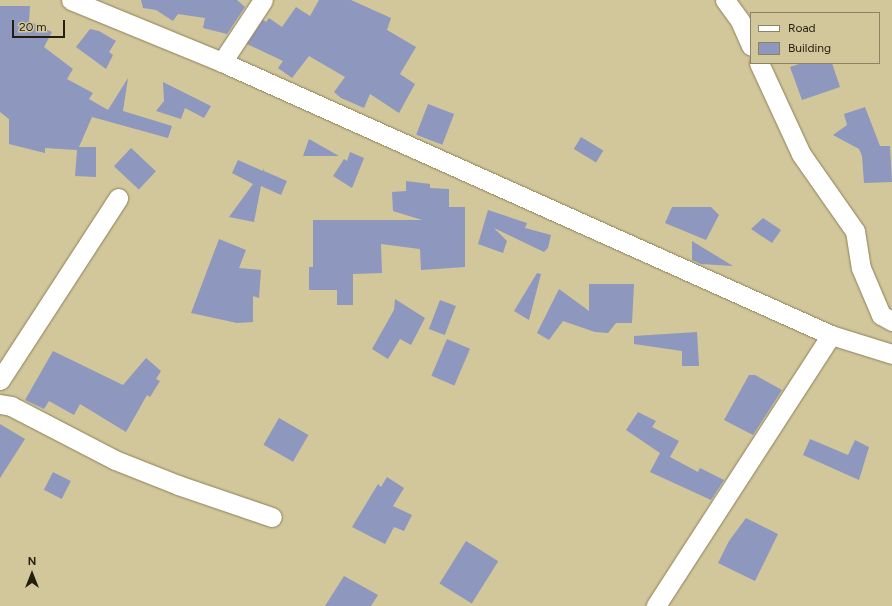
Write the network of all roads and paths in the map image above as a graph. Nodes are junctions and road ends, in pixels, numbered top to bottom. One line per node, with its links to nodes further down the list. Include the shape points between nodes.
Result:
1 (71, 0): 5 (street)
2 (263, 0): 5 (street)
3 (725, 0): 4 (street, via 740,21)
4 (750, 44)
5 (222, 62): 9 (street)
6 (759, 64): 8 (street, via 801,154 855,231 861,268 881,315)
7 (118, 198): 11 (street)
8 (892, 321)
9 (831, 335): 10 (street); 14 (street)
10 (892, 354)
11 (0, 380)
12 (0, 404): 13 (street, via 12,406 122,462 178,485)
13 (272, 517)
14 (656, 606)

